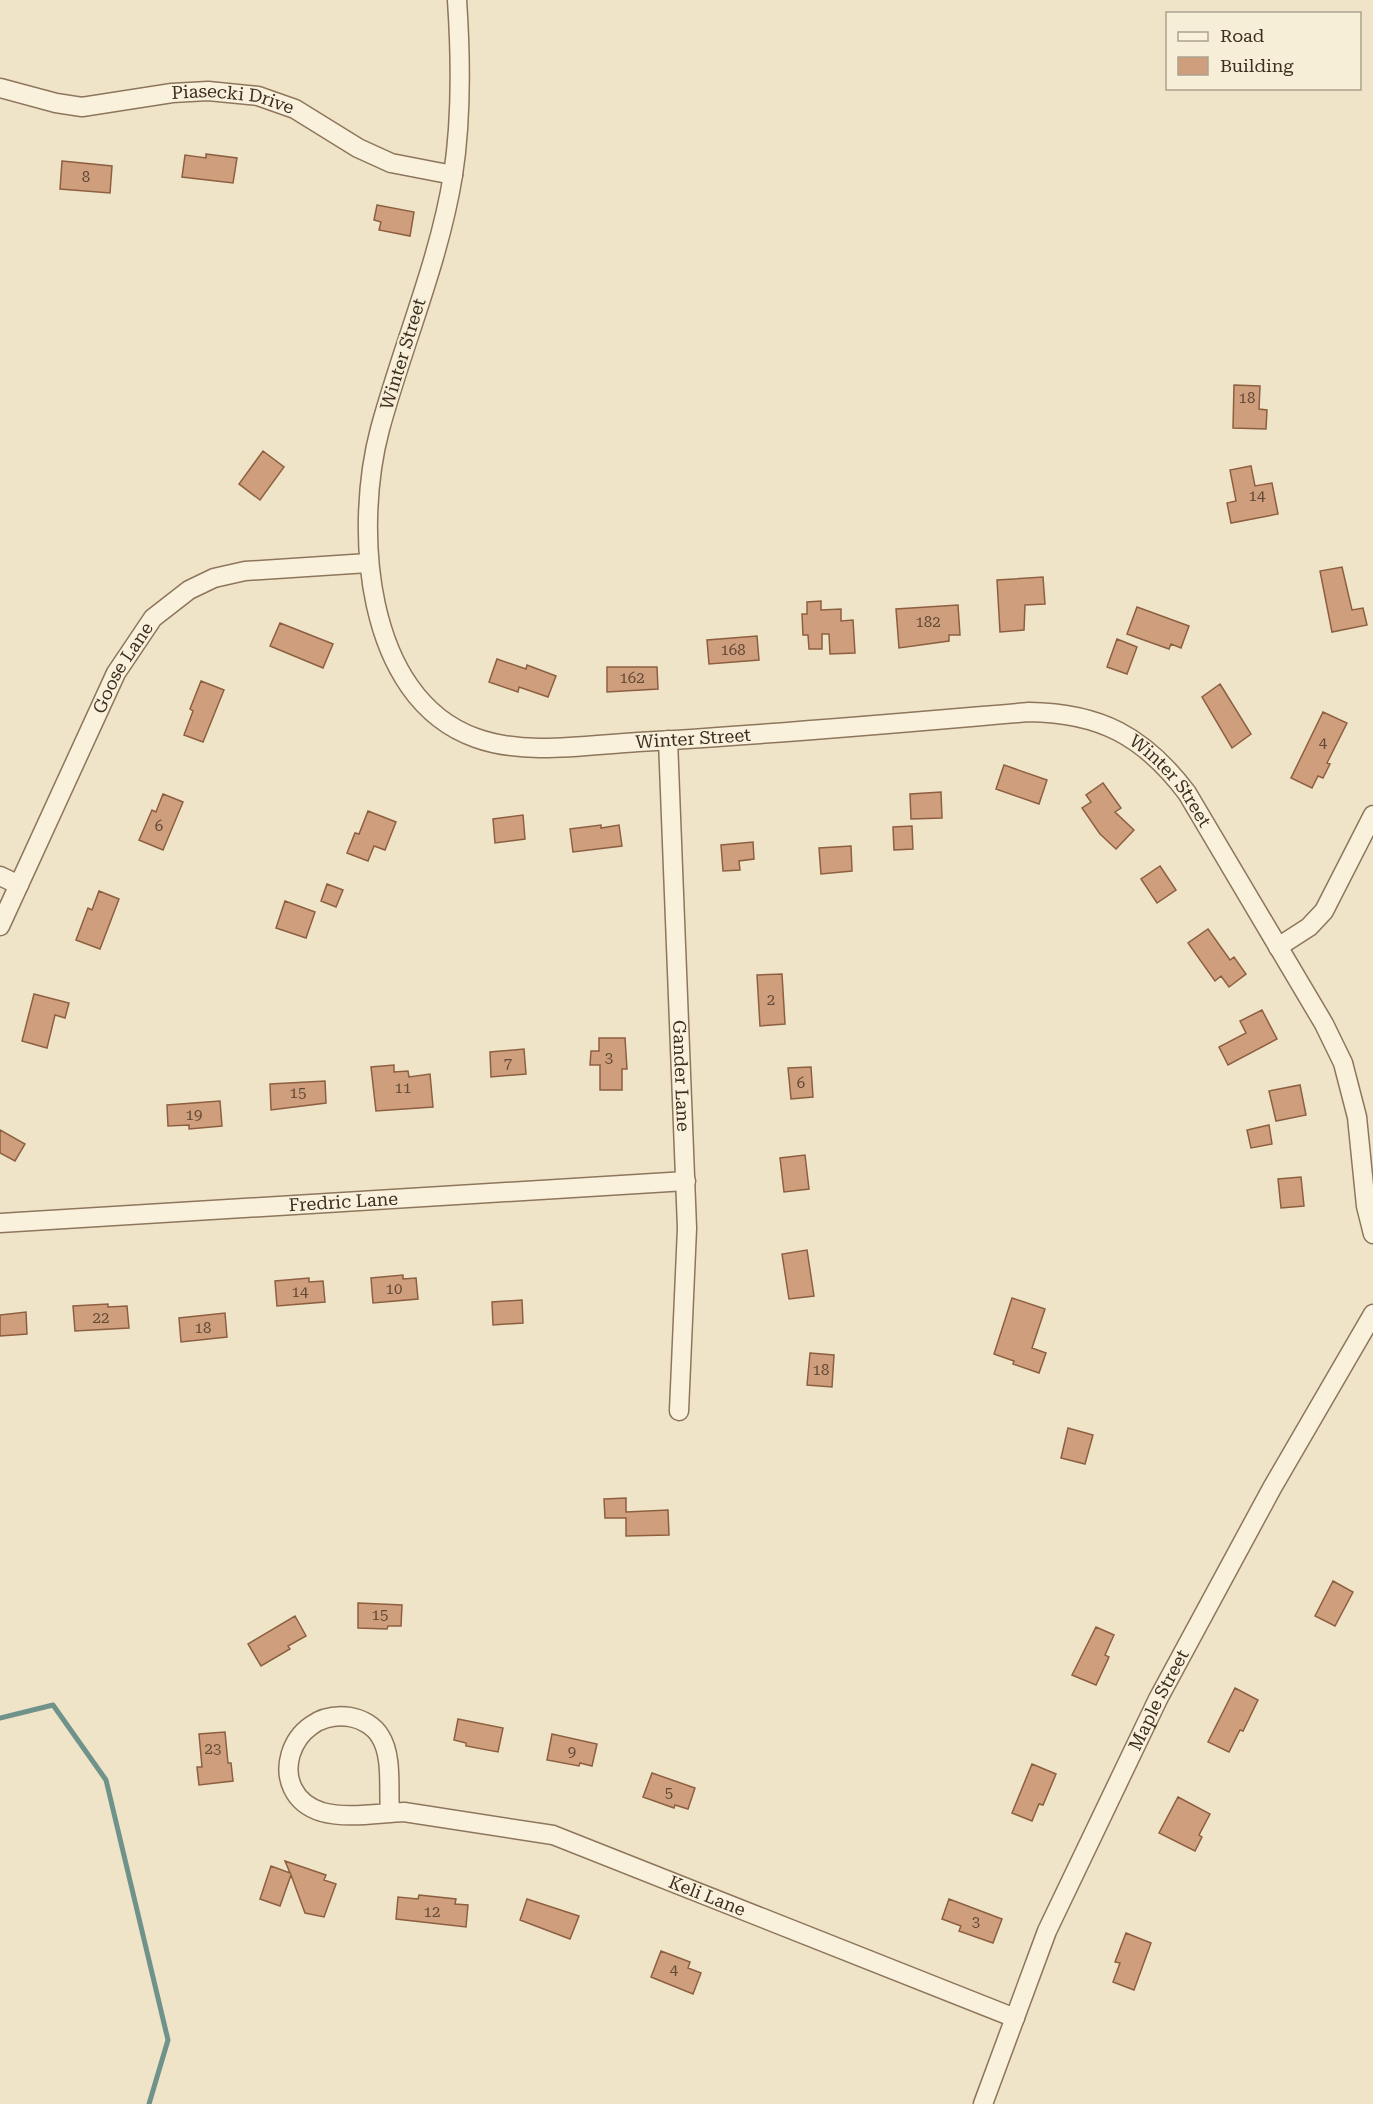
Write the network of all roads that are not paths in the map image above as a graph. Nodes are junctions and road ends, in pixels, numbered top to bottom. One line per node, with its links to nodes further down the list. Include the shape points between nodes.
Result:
1 (457, 0): 3 (street, Winter Street, via 461,89)
2 (0, 88): 3 (street, Piasecki Drive, via 82,107 172,93 208,91 258,96 305,114 358,148 391,163)
3 (453, 175): 4 (street, Winter Street, via 435,252 375,451 368,509)
4 (368, 563): 5 (street, Winter Street, via 389,643 406,679 425,705 451,726 492,743 535,748); 8 (street, Goose Lane, via 245,571 214,578 189,590 159,613 116,673)
5 (668, 740): 10 (street, Winter Street, via 1029,712 1088,718 1124,732 1172,773); 11 (street, Gander Lane)
6 (1373, 815): 10 (street, via 1324,911 1309,927)
7 (0, 876): 8 (street)
8 (19, 885): 9 (street, Goose Lane)
9 (0, 926)
10 (1278, 947): 13 (street, Winter Street, via 1324,1024 1349,1080)
11 (686, 1181): 12 (street, Fredric Lane); 15 (street, Gander Lane)
12 (0, 1223)
13 (1373, 1234)
14 (1373, 1316): 17 (street, Maple Street, via 1184,1646 1047,1931)
15 (679, 1411)
16 (390, 1812): 16 (street, Keli Lane, via 322,1812 308,1804 296,1792 288,1764 292,1746 304,1728 338,1715 371,1725 381,1737 388,1758); 17 (street, Keli Lane, via 553,1835)
17 (1015, 2018): 18 (street, Maple Street)
18 (983, 2104)

